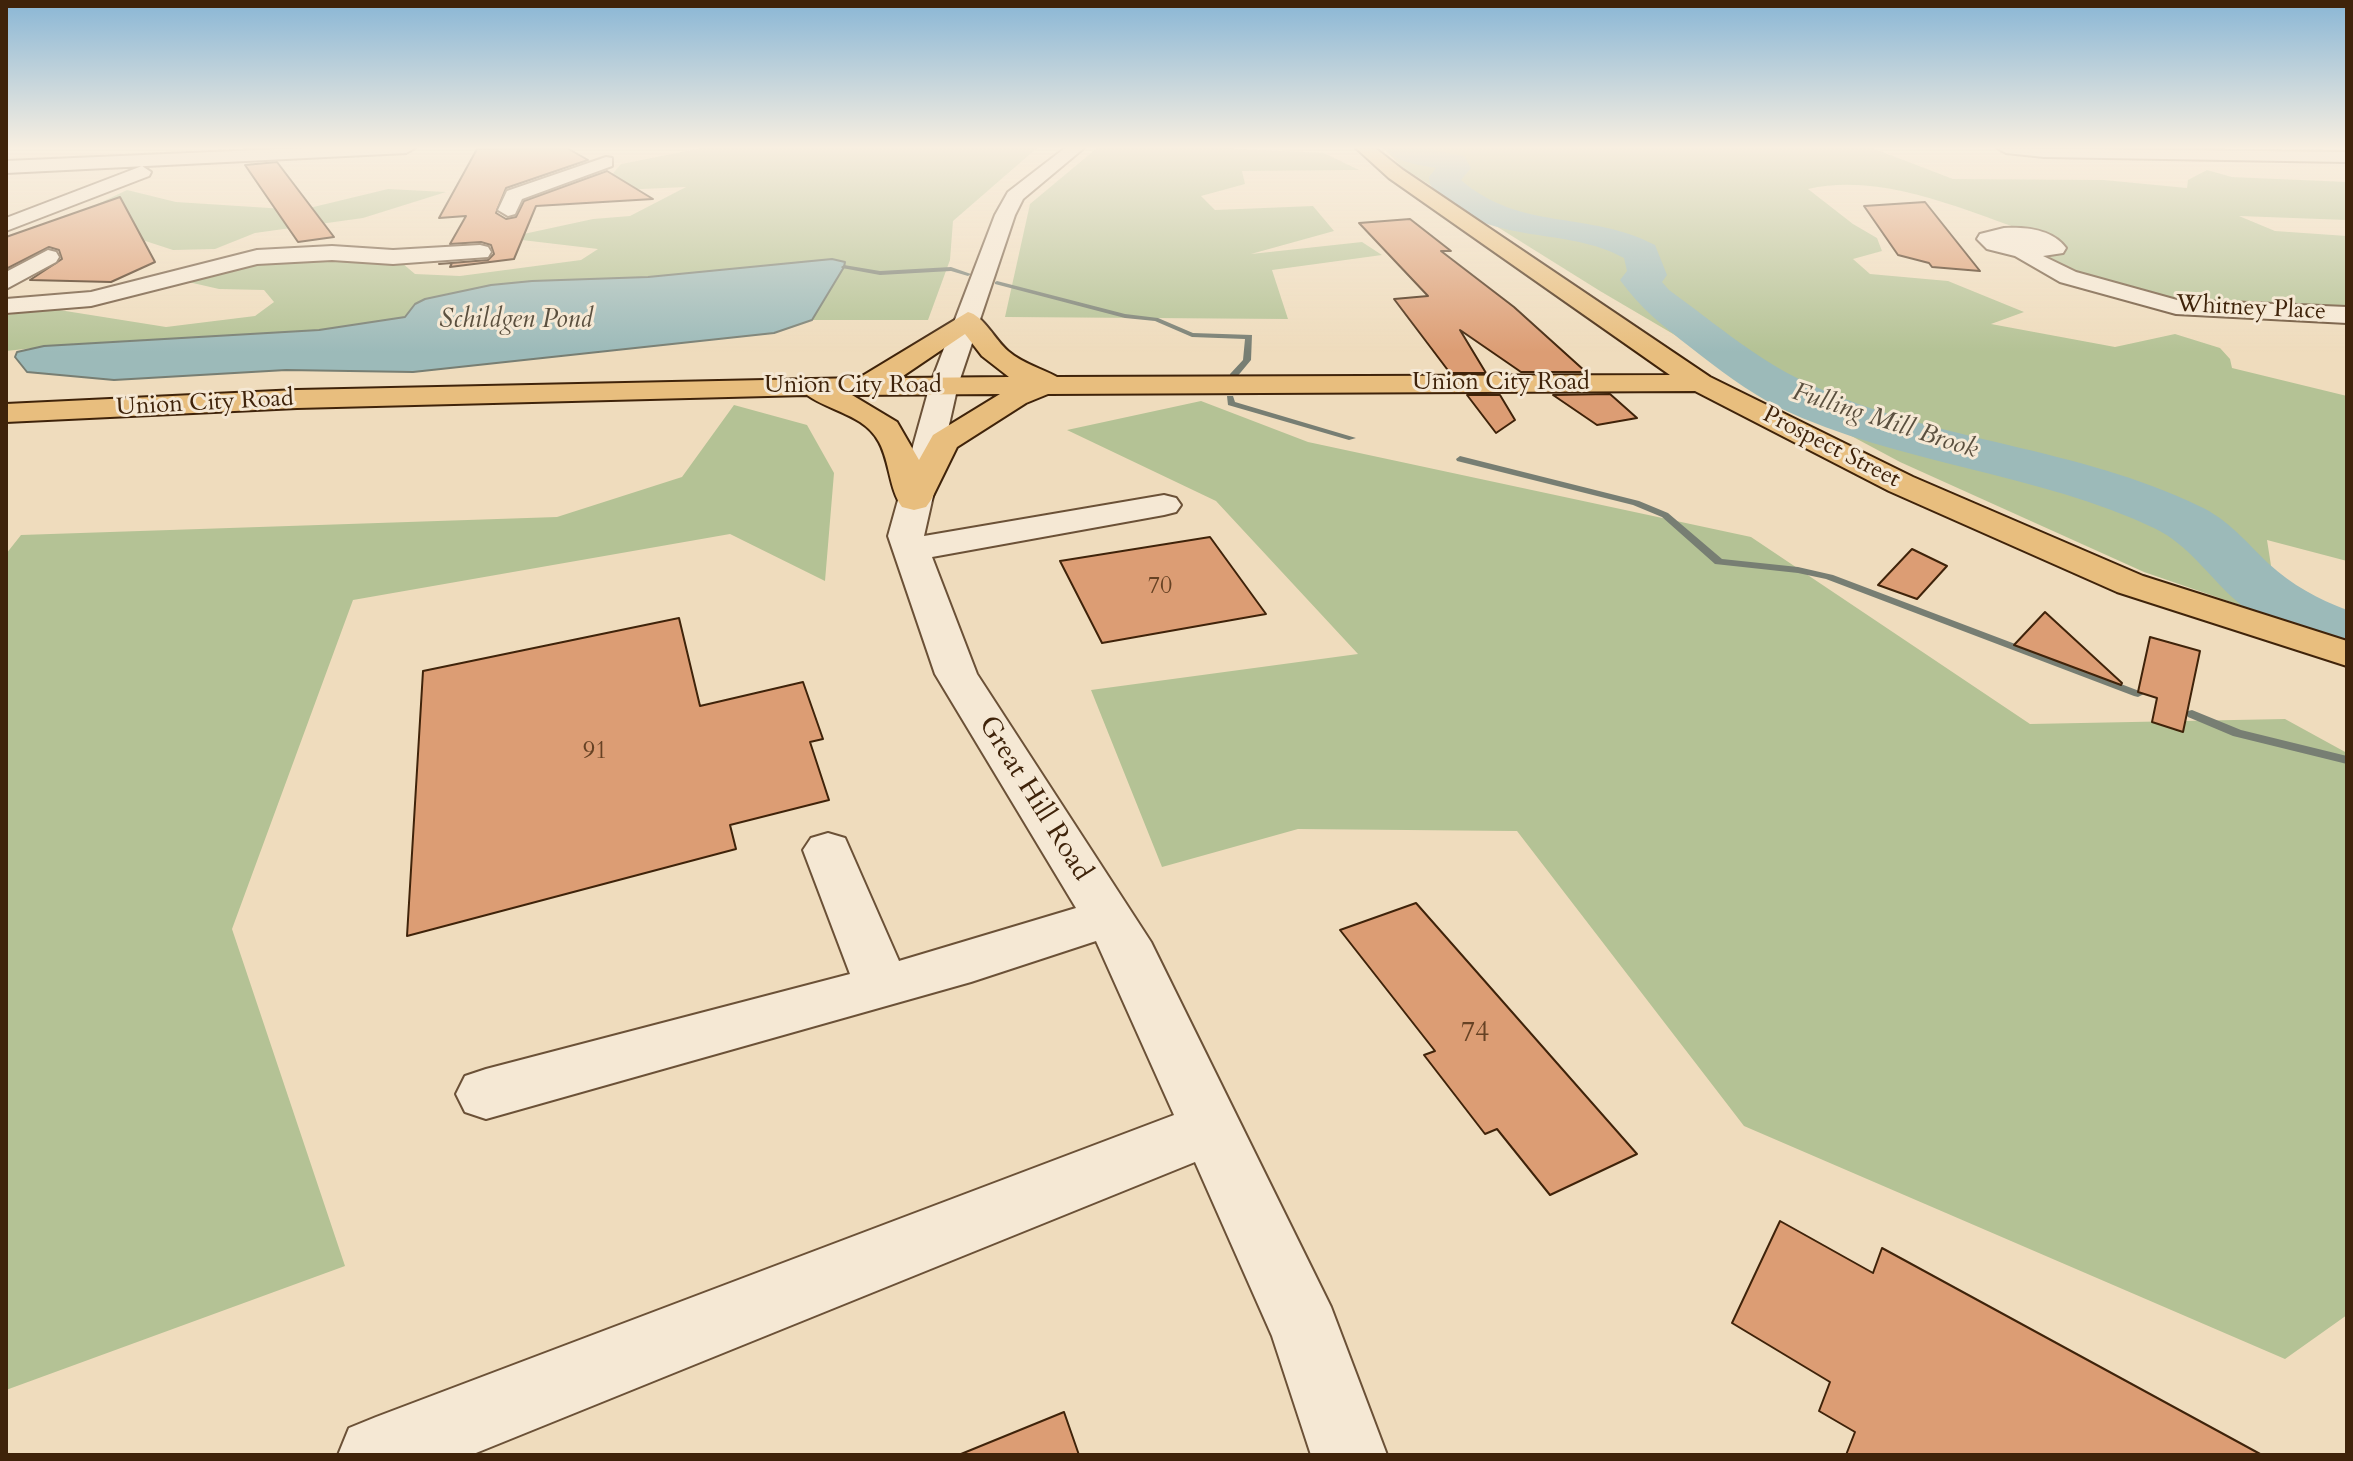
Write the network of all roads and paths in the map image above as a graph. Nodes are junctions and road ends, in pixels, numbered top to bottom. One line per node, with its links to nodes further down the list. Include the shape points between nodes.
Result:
1 (28, 216): 4 (street)
2 (1005, 216): 11 (street, Great Hill Road)
3 (1457, 216): 12 (main road, Prospect Street)
4 (6, 225)
5 (2023, 251): 10 (street, Whitney Place, via 2068,277 2176,307)
6 (480, 252): 9 (street, via 257,257 91,299)
7 (48, 257): 8 (street)
8 (6, 282)
9 (6, 306)
10 (2347, 315)
11 (968, 320): 13 (street, Great Hill Road); 14 (main road, via 984,345 1013,369); 15 (main road, via 913,360)
12 (1700, 383): 14 (main road, Union City Road); 21 (main road, Prospect Street, via 1901,484 2130,584)
13 (944, 385): 14 (main road, Union City Road); 15 (main road, Union City Road); 18 (street, Great Hill Road)
14 (1066, 385): 18 (main road, via 1016,397 944,442)
15 (860, 386): 16 (main road, Union City Road)
16 (808, 387): 17 (main road, Union City Road, via 548,391); 18 (main road, via 850,404 891,430 901,446)
17 (6, 413)
18 (914, 500): 20 (street, Great Hill Road, via 906,536)
19 (1164, 505): 20 (street)
20 (910, 550): 23 (street, Great Hill Road, via 956,674)
21 (2347, 654)
22 (828, 850): 24 (street)
23 (1108, 917): 24 (street); 26 (street, Great Hill Road)
24 (882, 986): 25 (street)
25 (486, 1094)
26 (1211, 1128): 27 (street); 28 (street, Great Hill Road, via 1306,1332)
27 (376, 1455)
28 (1349, 1455)

